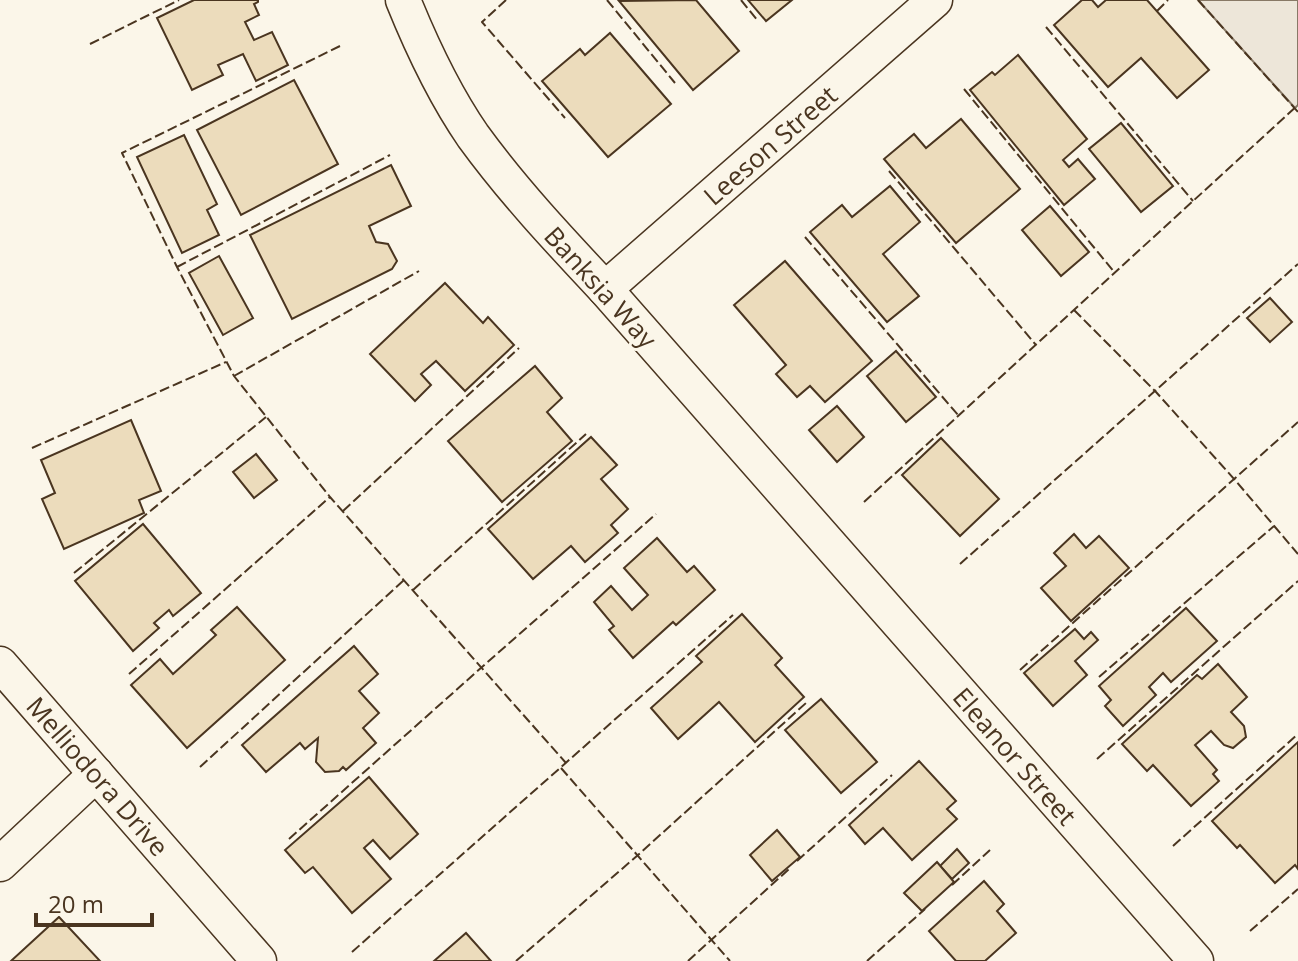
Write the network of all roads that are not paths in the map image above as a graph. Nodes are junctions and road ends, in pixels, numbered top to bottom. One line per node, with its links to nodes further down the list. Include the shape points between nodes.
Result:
1 (403, 0): 3 (street, Banksia Way, via 424,53 472,134 527,206)
2 (935, 0): 3 (street, Leeson Street)
3 (605, 289): 4 (street, Banksia Way)
4 (834, 551): 9 (street, Eleanor Street)
5 (0, 664): 6 (street, Melliodora Drive)
6 (96, 774): 7 (street); 8 (street, Melliodora Drive)
7 (0, 864)
8 (259, 961)
9 (1196, 961)

